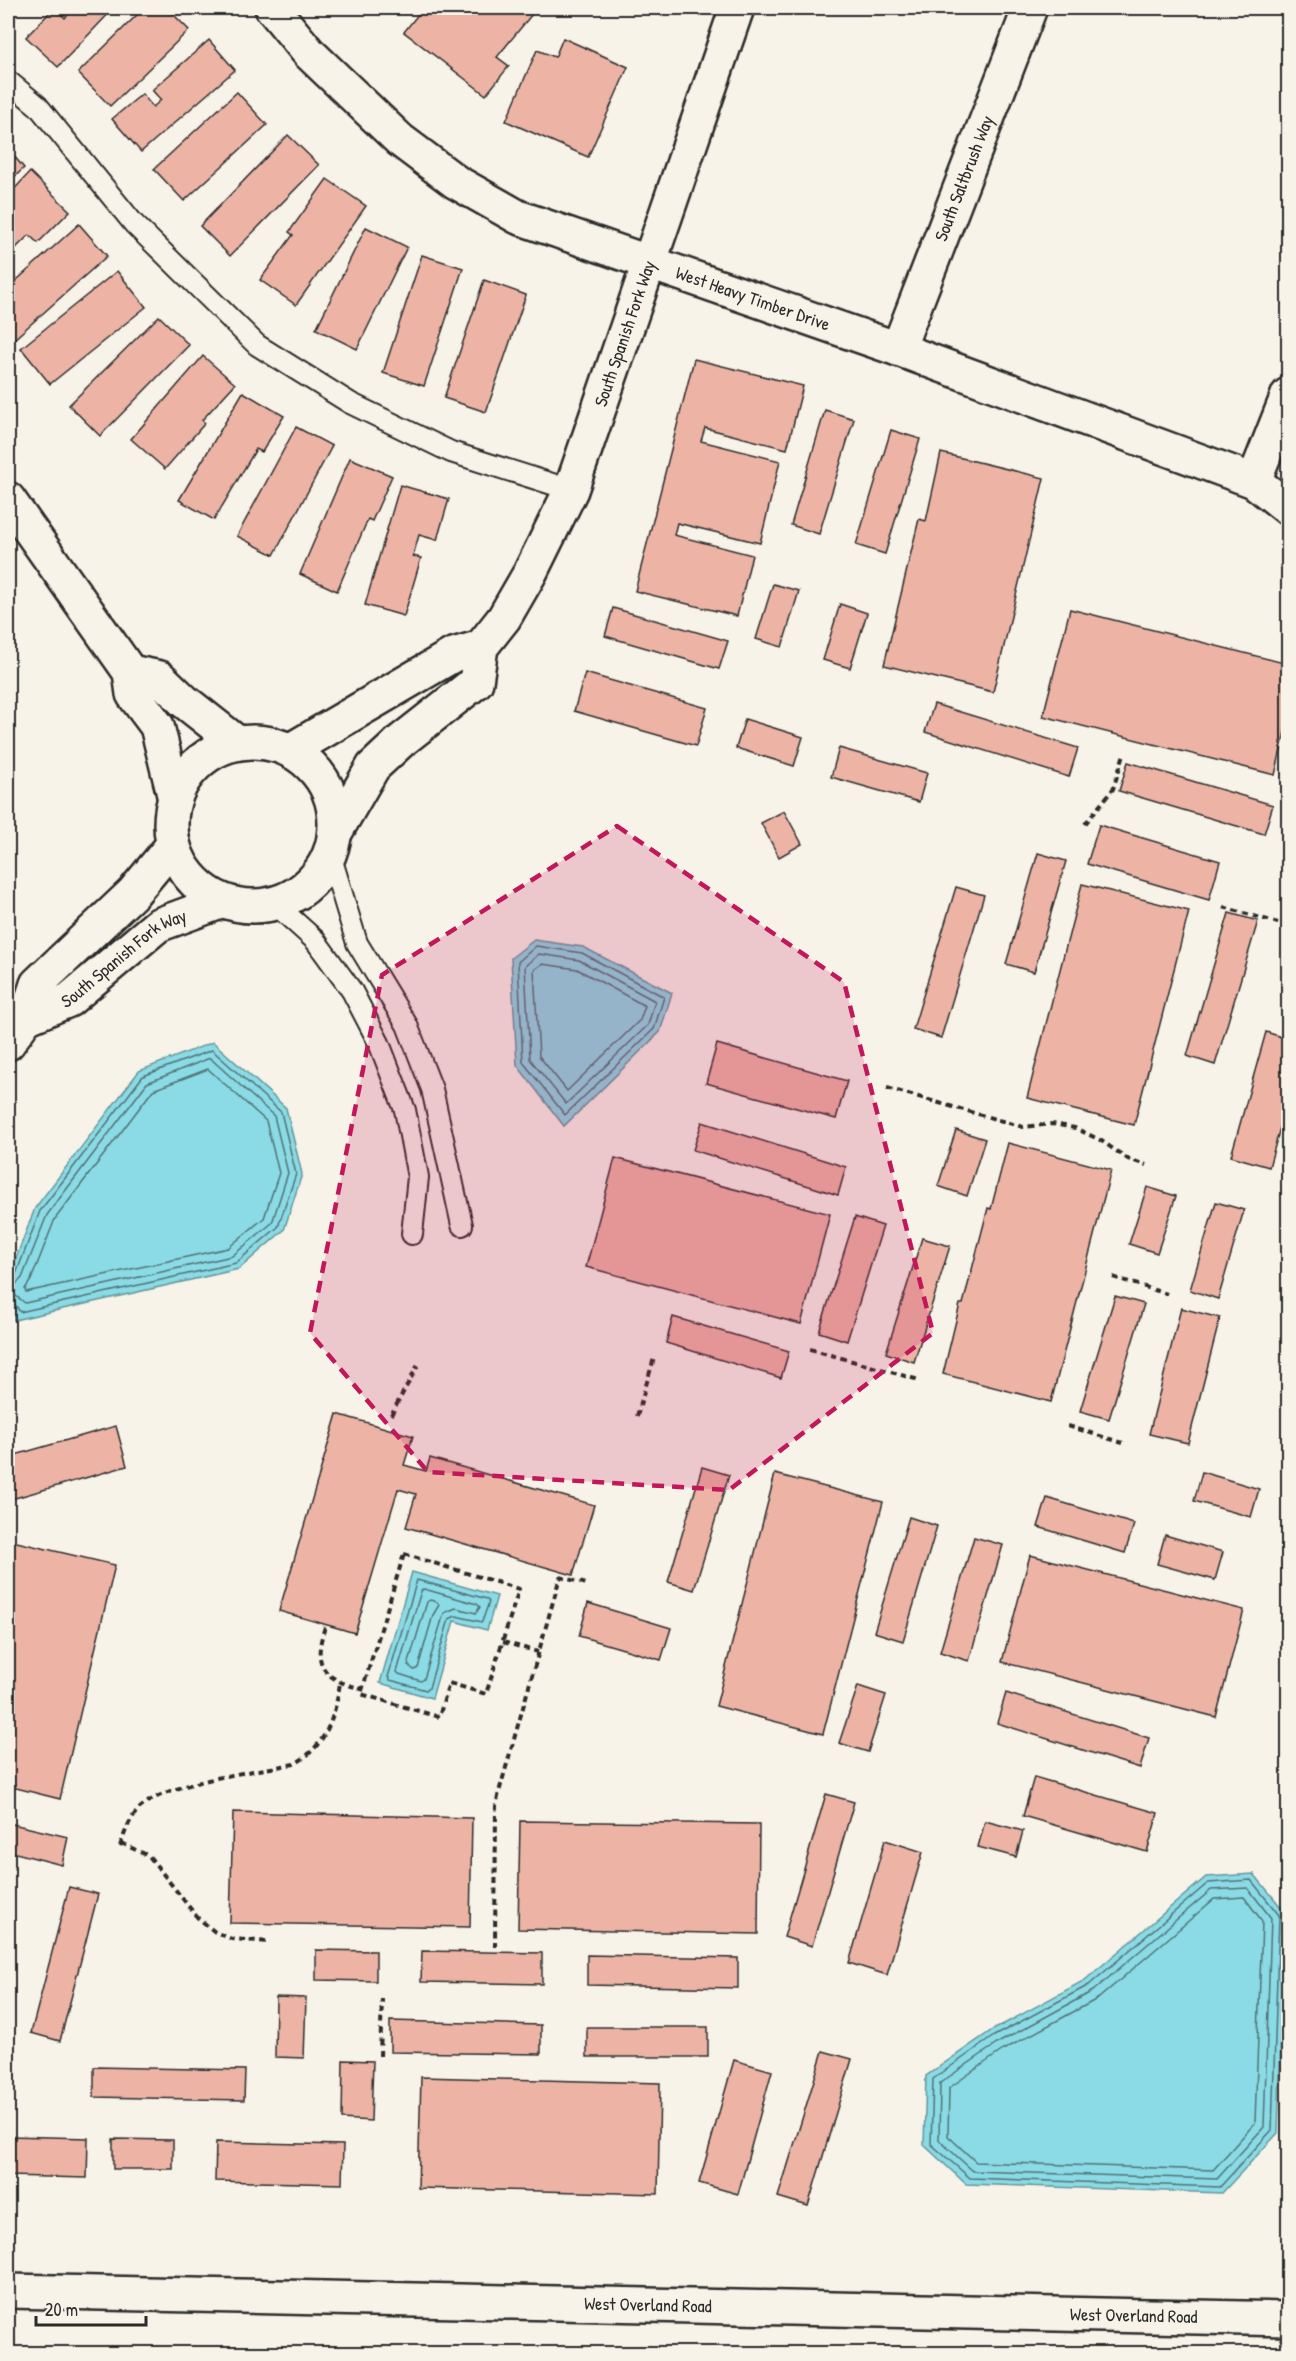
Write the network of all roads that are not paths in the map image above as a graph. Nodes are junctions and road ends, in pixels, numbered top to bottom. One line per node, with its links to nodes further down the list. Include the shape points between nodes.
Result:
1 (272, 8): 5 (street, West Heavy Timber Drive, via 309,53 400,140 456,182 519,218)
2 (736, 8): 5 (street, South Spanish Fork Way)
3 (1030, 8): 6 (street, South Saltbrush Way)
4 (8, 81): 9 (lane, via 38,106 134,224 257,345 350,403 451,452)
5 (648, 263): 6 (street, West Heavy Timber Drive); 9 (street, South Spanish Fork Way)
6 (898, 349): 8 (street, West Heavy Timber Drive)
7 (1288, 395): 8 (street)
8 (1254, 481): 11 (street, West Heavy Timber Drive)
9 (571, 490): 12 (street, South Spanish Fork Way, via 530,573 504,618)
10 (8, 499): 13 (street)
11 (1288, 508)
12 (481, 647): 15 (street, via 453,655); 17 (street, via 476,682 374,767)
13 (130, 672): 14 (street, via 160,678); 16 (street, via 133,694 157,726)
14 (236, 742): 15 (street, via 264,741); 16 (street, via 209,753 188,771)
15 (291, 750): 17 (street, via 310,764 325,783 334,806)
16 (174, 795): 18 (street, via 169,820)
17 (333, 842): 20 (street, via 316,877 297,893); 22 (lane, via 357,943 407,1025 432,1089)
18 (172, 846): 19 (street, via 183,869 201,889); 21 (street, South Spanish Fork Way, via 133,893 37,984)
19 (223, 901): 20 (street, via 249,907); 21 (street, South Spanish Fork Way, via 158,925 69,1000)
20 (274, 903): 23 (lane, via 315,940 352,991 379,1043 405,1110 418,1177)
21 (17, 1030)
22 (462, 1225)
23 (412, 1234)
24 (8, 2291): 25 (street, West Overland Road)
25 (1288, 2319)

